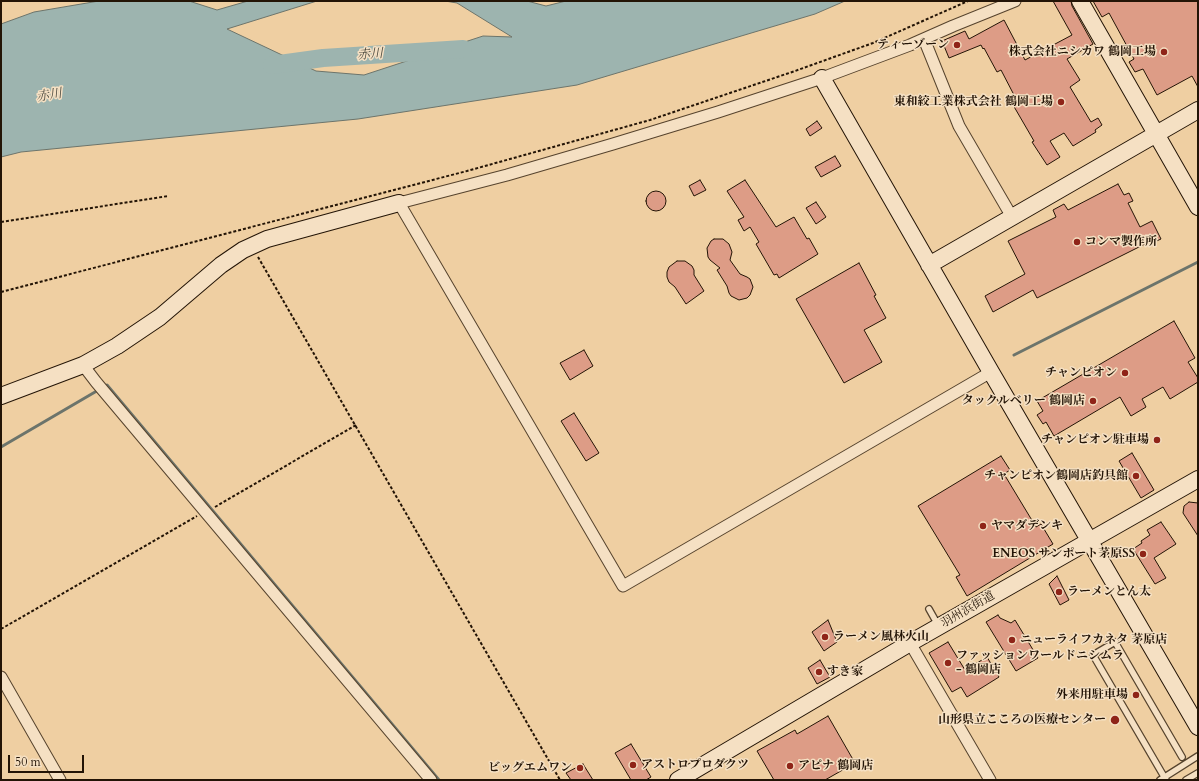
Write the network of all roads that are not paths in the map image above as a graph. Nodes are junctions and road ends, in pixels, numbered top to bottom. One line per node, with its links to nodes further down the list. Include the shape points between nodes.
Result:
1 (1015, 1): 3 (street)
2 (1080, 1): 6 (street)
3 (924, 39): 4 (street); 9 (street, via 959,126)
4 (822, 78): 7 (street, via 613,144); 10 (street)
5 (1198, 110): 6 (street)
6 (1156, 134): 8 (street); 9 (street)
7 (399, 203): 11 (street, via 250,246 221,265 174,306 136,334); 12 (street, via 623,586)
8 (1198, 207)
9 (1012, 217): 10 (street)
10 (929, 265): 12 (street)
11 (83, 365): 13 (street); 26 (street)
12 (991, 372): 15 (street)
13 (1, 396)
14 (1198, 480): 15 (street, 羽州浜街道)
15 (1089, 542): 17 (street, 羽州浜街道); 20 (street)
16 (929, 609): 17 (lane)
17 (939, 627): 18 (street, 羽州浜街道)
18 (910, 643): 27 (street, 羽州浜街道); 28 (street)
19 (1, 677): 25 (street)
20 (1198, 728)
21 (1198, 756): 24 (lane)
22 (1182, 757): 24 (lane, via 1115,642 1093,655)
23 (1198, 773): 29 (lane)
24 (1164, 779)
25 (60, 780)
26 (430, 780)
27 (678, 780)
28 (990, 780)
29 (1186, 780)

